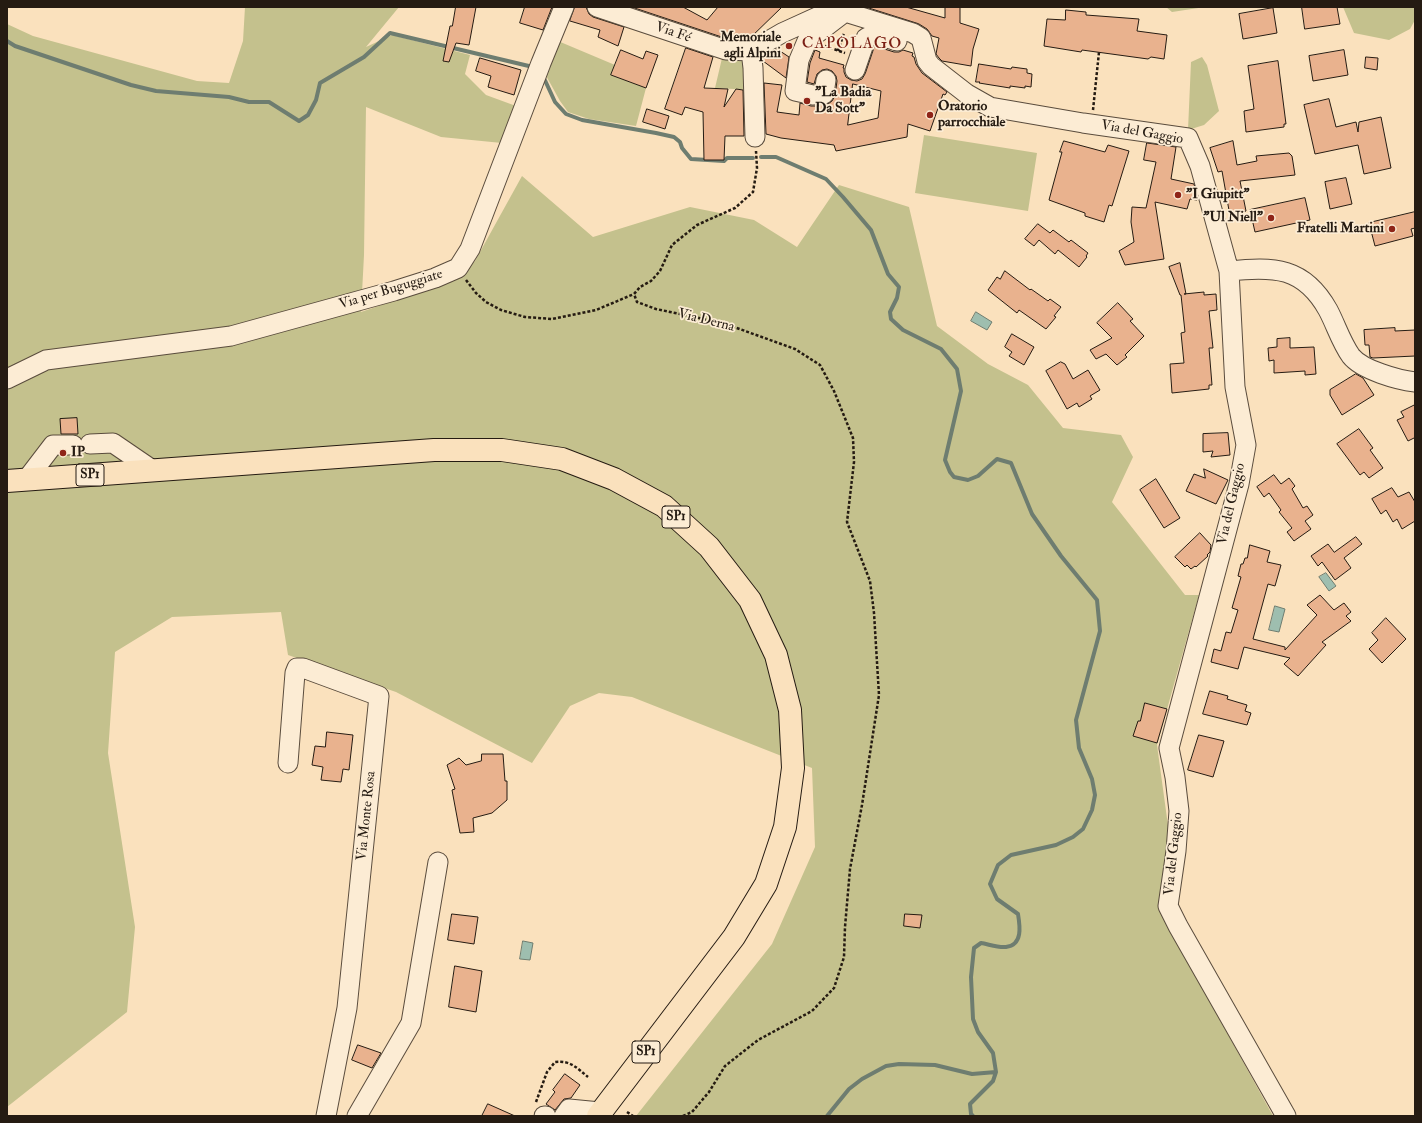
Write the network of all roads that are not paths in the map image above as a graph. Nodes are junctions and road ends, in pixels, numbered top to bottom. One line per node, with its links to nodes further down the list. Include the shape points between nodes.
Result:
1 (564, 7): 10 (street, Via per Buguggiate, via 470,249 458,268 394,291 231,336 46,360)
2 (597, 7): 4 (street, Via Fé, via 726,50)
3 (842, 9): 4 (street, via 782,33); 5 (street, via 912,33 921,38); 7 (street, via 807,41 798,60 795,91)
4 (751, 51): 8 (street)
5 (925, 55): 6 (street, via 874,34 866,38); 9 (street, Via del Gaggio, via 931,66 967,94 990,107 1188,138 1200,166)
6 (855, 70)
7 (821, 90)
8 (756, 137)
9 (1229, 272): 11 (street, via 1251,268 1272,269 1284,271 1306,282 1328,311 1352,357 1367,368); 20 (street, Via del Gaggio, via 1235,387 1246,445 1239,484 1169,748 1179,811 1168,906)
10 (7, 379)
11 (1415, 382)
12 (154, 471): 13 (main road, SP1); 13 (street, via 113,443 53,445); 16 (main road, SP1, via 434,450 502,450 562,459 614,479 664,506 709,547 750,600 776,655 790,710 793,768 785,827 766,884 734,938)
13 (17, 480)
14 (288, 763): 17 (street, Via Monte Rosa, via 296,668 303,668 379,696 347,1008)
15 (438, 862): 18 (street, via 411,1023)
16 (599, 1114): 19 (street, via 569,1109)
17 (326, 1116)
18 (357, 1116)
19 (564, 1116)
20 (1286, 1116)

